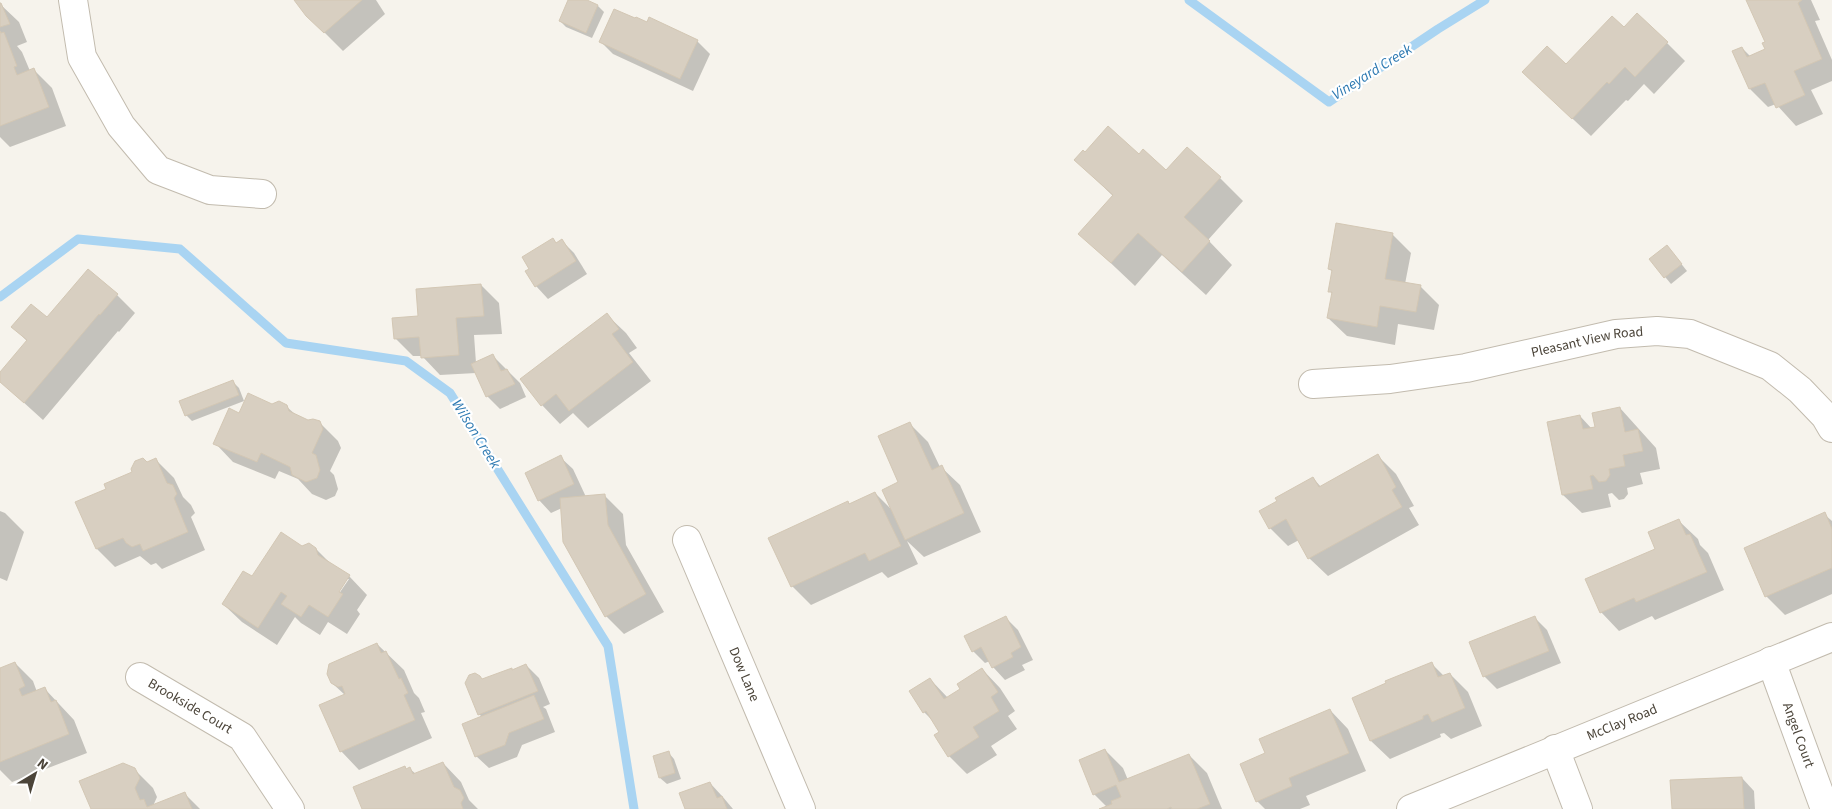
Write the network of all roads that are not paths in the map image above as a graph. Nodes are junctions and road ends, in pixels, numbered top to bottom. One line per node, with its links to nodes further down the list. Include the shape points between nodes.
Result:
1 (73, 0): 2 (street, via 82,57 121,126 158,170 210,190)
2 (262, 194)
3 (1313, 384): 4 (street, Pleasant View Road, via 1390,379 1466,368 1616,334 1657,331 1690,334 1770,366 1800,390)
4 (1832, 428)
5 (686, 540): 11 (street, Dow Lane)
6 (1832, 637): 7 (street, McClay Road)
7 (1771, 661): 9 (street, McClay Road); 14 (street, Angel Court)
8 (140, 677): 10 (street, Brookside Court, via 242,737)
9 (1555, 749): 12 (street, McClay Road); 13 (street)
10 (290, 809)
11 (802, 809)
12 (1411, 809)
13 (1578, 809)
14 (1825, 809)

